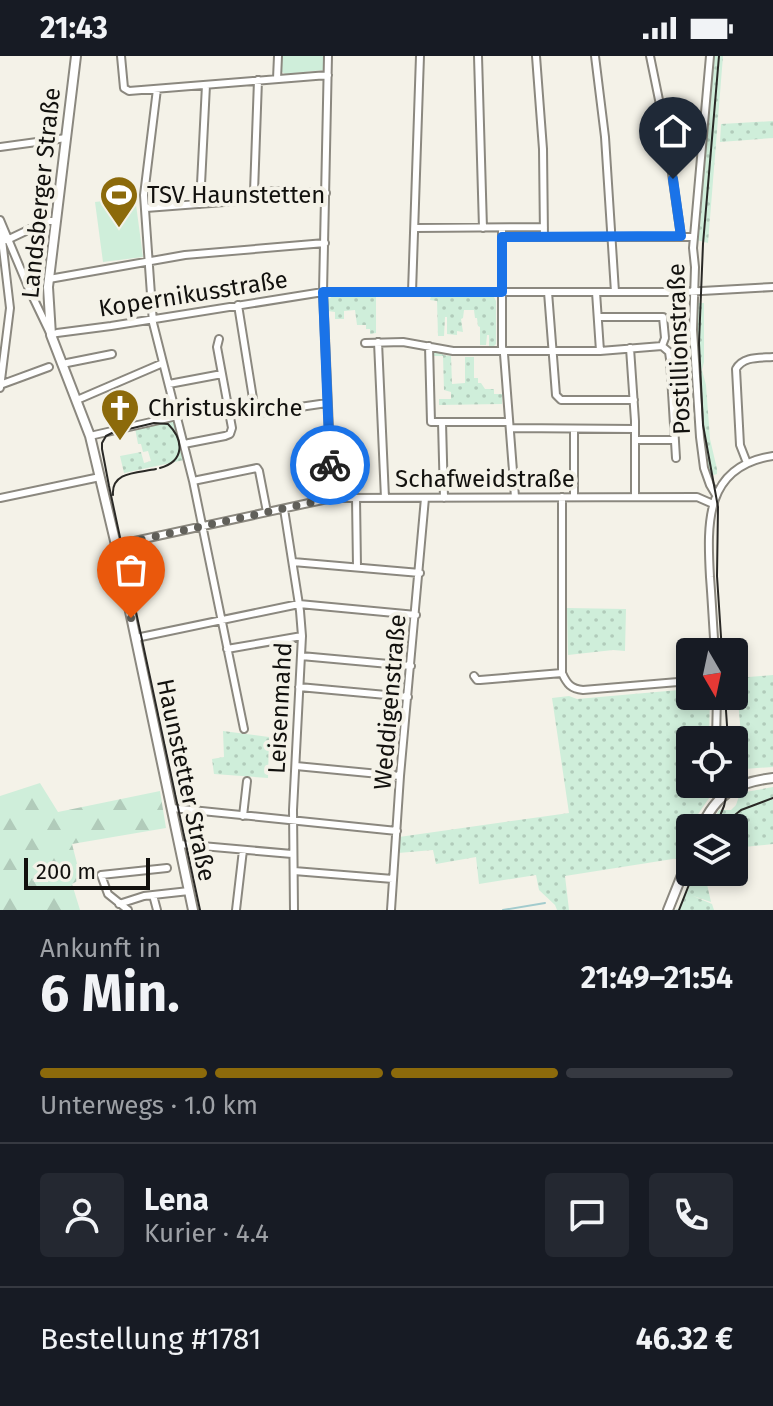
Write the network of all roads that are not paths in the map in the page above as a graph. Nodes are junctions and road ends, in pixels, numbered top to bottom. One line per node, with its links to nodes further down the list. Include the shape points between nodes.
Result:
1 (76, 56): 16 (main road, Landsberger Straße)
2 (121, 56): 15 (street, via 126,90)
3 (278, 56): 12 (street)
4 (328, 56): 11 (street)
5 (420, 56): 25 (street)
6 (478, 56): 26 (street)
7 (536, 56): 24 (street)
8 (595, 56): 28 (street)
9 (650, 56): 29 (street)
10 (710, 56): 32 (street, Postillionstraße)
11 (328, 75): 12 (street); 18 (street)
12 (277, 79): 13 (street)
13 (258, 80): 14 (street); 19 (street)
14 (206, 85): 15 (street); 20 (street)
15 (157, 89): 21 (street)
16 (66, 138): 17 (street); 22 (main road, Landsberger Straße)
17 (0, 147)
18 (326, 193): 19 (street, via 273,191); 34 (street)
19 (256, 197): 20 (street)
20 (200, 204): 21 (street)
21 (146, 208): 37 (street)
22 (56, 221): 33 (street); 38 (main road, Landsberger Straße)
23 (1, 224): 33 (street); 36 (street)
24 (544, 227): 27 (street); 31 (street)
25 (415, 228): 26 (street); 43 (street)
26 (483, 228): 27 (street)
27 (502, 228): 30 (street)
28 (613, 236): 29 (street); 31 (street); 47 (street)
29 (681, 236): 32 (street)
30 (502, 237): 31 (street); 44 (street)
31 (544, 237)
32 (693, 237): 41 (street, Postillionstraße)
33 (7, 240): 35 (street)
34 (325, 243): 37 (street); 42 (street)
35 (14, 254): 36 (street); 40 (street)
36 (2, 259): 68 (street, via 10,308)
37 (150, 261): 38 (street); 50 (street)
38 (44, 287): 40 (street); 51 (main road, Landsberger Straße)
39 (773, 287): 41 (street, Kopernikusstraße)
40 (29, 289): 51 (street)
41 (693, 291): 47 (street, Kopernikusstraße); 86 (street, Postillionstraße, via 702,455)
42 (323, 292): 43 (street, Kopernikusstraße); 48 (street, Kopernikusstraße); 71 (street)
43 (412, 292): 44 (street, Kopernikusstraße)
44 (502, 292): 45 (street, Kopernikusstraße); 58 (street)
45 (548, 292): 46 (street, Kopernikusstraße); 59 (street)
46 (596, 292): 47 (street, Kopernikusstraße); 49 (street)
47 (615, 292)
48 (238, 305): 50 (street, Kopernikusstraße); 71 (street, via 253,409 259,413)
49 (598, 317): 56 (street, via 663,317); 60 (street)
50 (153, 319): 51 (street, Kopernikusstraße); 63 (street)
51 (51, 335): 64 (main road, Haunstetter Straße)
52 (219, 339): 66 (street)
53 (378, 342): 54 (street); 55 (street); 94 (street)
54 (365, 343)
55 (429, 346): 58 (street); 73 (street, via 431,422)
56 (662, 346): 57 (street); 79 (street, via 670,359)
57 (630, 348): 60 (street); 70 (street)
58 (503, 351): 59 (street); 74 (street)
59 (552, 351): 60 (street); 70 (street, via 556,395 561,400)
60 (600, 351)
61 (112, 354): 64 (street)
62 (773, 357): 83 (street, via 746,359 736,369 740,445)
63 (163, 363): 67 (street); 69 (street)
64 (62, 364): 69 (main road, Haunstetter Straße)
65 (49, 367): 68 (street)
66 (222, 374): 67 (street); 80 (street, via 230,434)
67 (169, 384): 72 (street)
68 (0, 386)
69 (77, 400): 77 (main road, Haunstetter Straße)
70 (634, 400): 76 (street)
71 (327, 403): 92 (street)
72 (177, 416): 77 (street); 80 (street)
73 (442, 422): 74 (street); 96 (street)
74 (510, 425): 75 (street); 87 (street)
75 (574, 429): 76 (street); 89 (street)
76 (635, 429): 78 (street)
77 (90, 436): 84 (main road, Haunstetter Straße)
78 (636, 440): 79 (street); 90 (street)
79 (675, 440): 82 (street)
80 (184, 444): 85 (street)
81 (773, 456): 83 (street)
82 (676, 458)
83 (747, 463): 86 (street, via 727,477)
84 (100, 477): 91 (street); 101 (main road, Haunstetter Straße)
85 (193, 481): 99 (street, via 257,468); 100 (street)
86 (716, 495): 97 (street)
87 (515, 497): 88 (street, Schafweidstraße); 96 (street, Schafweidstraße)
88 (562, 497): 89 (street, Schafweidstraße); 114 (street)
89 (574, 497): 90 (street, Schafweidstraße)
90 (635, 497): 97 (street, Schafweidstraße, via 697,497)
91 (0, 498)
92 (332, 498): 93 (street, Schafweidstraße); 98 (street, Schafweidstraße)
93 (356, 498): 94 (street, Schafweidstraße); 103 (street)
94 (385, 498): 95 (street, Schafweidstraße)
95 (425, 498): 96 (street, Schafweidstraße); 104 (street, Weddigenstraße)
96 (444, 498)
97 (713, 504): 110 (street, via 709,551)
98 (284, 509): 99 (street, Schafweidstraße); 102 (street, Leisenmahd)
99 (267, 512): 100 (street, Schafweidstraße)
100 (203, 526): 101 (street, Schafweidstraße); 107 (street)
101 (116, 545): 109 (main road, Haunstetter Straße)
102 (293, 562): 103 (street); 105 (street, Leisenmahd)
103 (357, 567): 104 (street)
104 (420, 573): 106 (street, Weddigenstraße)
105 (299, 604): 106 (street); 107 (street); 108 (street, Leisenmahd)
106 (416, 615): 113 (street, Weddigenstraße)
107 (221, 620): 109 (street); 111 (street)
108 (302, 636): 111 (street); 112 (street, Leisenmahd)
109 (136, 638): 125 (main road, Haunstetter Straße)
110 (714, 638)
111 (227, 649): 119 (street)
112 (301, 656): 113 (street); 117 (street, Leisenmahd)
113 (411, 666): 118 (street, Weddigenstraße)
114 (562, 673): 115 (street, via 477,680); 116 (street, via 577,689)
115 (474, 676)
116 (676, 682)
117 (299, 687): 118 (street); 120 (street, Leisenmahd)
118 (408, 697): 121 (street, Weddigenstraße)
119 (244, 729)
120 (296, 766): 121 (street); 127 (street, Leisenmahd)
121 (400, 776): 128 (street, Weddigenstraße)
122 (773, 778): 124 (main road)
123 (247, 781): 126 (street)
124 (748, 783)
125 (172, 808): 126 (street); 129 (main road, Haunstetter Straße)
126 (243, 816): 127 (street)
127 (292, 821): 128 (street); 131 (street, Leisenmahd)
128 (397, 831): 134 (street, Weddigenstraße)
129 (179, 844): 130 (street); 136 (main road, Haunstetter Straße)
130 (243, 850): 131 (street); 142 (street)
131 (292, 854): 133 (street, Leisenmahd)
132 (167, 868): 138 (street, via 101,875 108,894)
133 (294, 871): 134 (street); 143 (street, Leisenmahd)
134 (393, 879): 144 (street, Weddigenstraße)
135 (678, 886): 145 (main road)
136 (189, 891): 137 (street); 141 (main road, Haunstetter Straße)
137 (153, 895): 138 (street); 140 (street)
138 (119, 904): 139 (street)
139 (128, 910)
140 (157, 910)
141 (193, 910)
142 (236, 910)
143 (294, 910)
144 (391, 910)
145 (668, 910)

